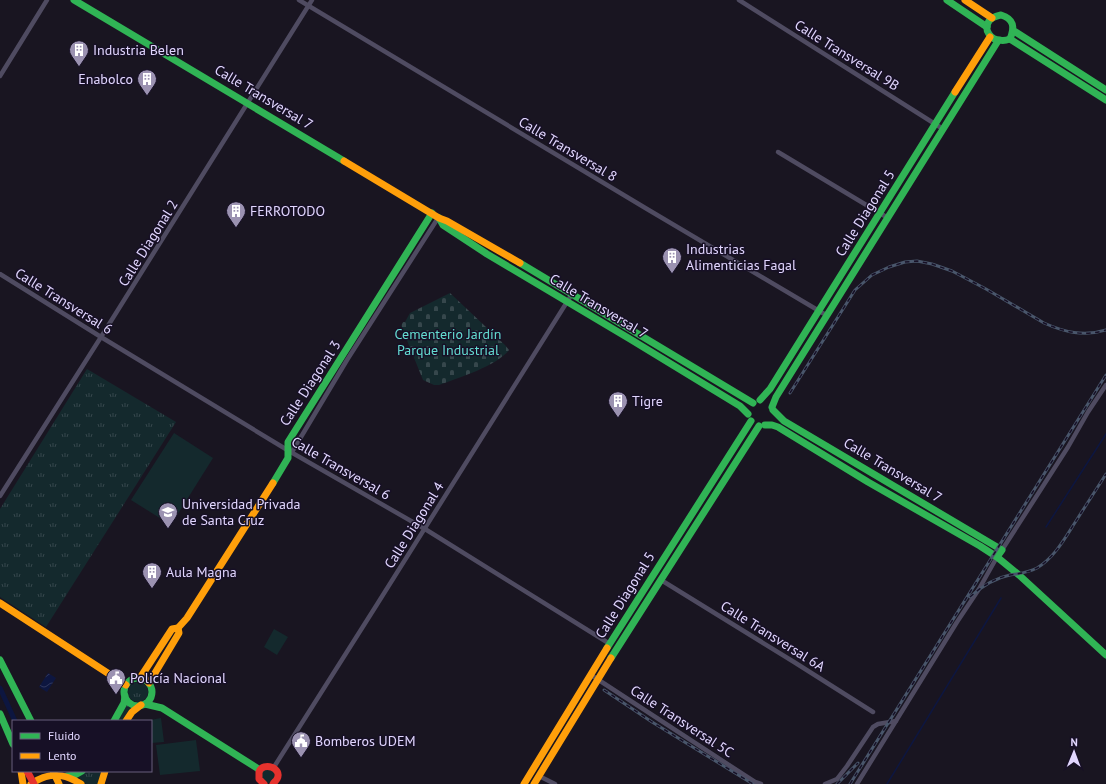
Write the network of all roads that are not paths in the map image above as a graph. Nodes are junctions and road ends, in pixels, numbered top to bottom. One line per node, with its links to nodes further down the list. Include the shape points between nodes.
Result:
1 (47, 0): 15 (street)
2 (74, 0): 18 (main road, Calle Transversal 7)
3 (299, 0): 8 (street, Calle Transversal 8)
4 (312, 0): 8 (street, Calle Diagonal 2)
5 (739, 0): 19 (street, Calle Transversal 9B)
6 (947, 0): 10 (main road)
7 (965, 0): 9 (main road)
8 (309, 6): 18 (street, Calle Diagonal 2); 29 (street, Calle Transversal 8)
9 (992, 18): 10 (main road); 11 (main road, via 1005,16 1012,22)
10 (987, 27): 12 (main road)
11 (1014, 31): 13 (main road); 16 (main road)
12 (990, 37): 14 (main road); 19 (main road, Calle Diagonal 5)
13 (1010, 39): 14 (main road); 17 (main road)
14 (998, 41): 20 (main road, Calle Diagonal 5)
15 (0, 76)
16 (1106, 90)
17 (1106, 100)
18 (248, 103): 22 (main road, Calle Transversal 7); 31 (street, Calle Diagonal 2)
19 (936, 124): 20 (street, Calle Transversal 9B); 23 (main road, Calle Diagonal 5)
20 (943, 128): 25 (main road, Calle Diagonal 5)
21 (778, 152): 23 (street)
22 (432, 213): 24 (main road, Calle Transversal 7); 40 (main road, Calle Diagonal 3, via 288,442)
23 (880, 213): 25 (street); 29 (main road, Calle Diagonal 5)
24 (439, 218): 27 (main road, Calle Transversal 7); 28 (main road, Calle Transversal 7, via 443,225 487,254); 40 (street)
25 (888, 218): 30 (main road, Calle Diagonal 5)
26 (0, 274): 31 (street, Calle Transversal 6)
27 (572, 294): 28 (street, Calle Diagonal 4); 32 (main road, Calle Transversal 7)
28 (567, 301): 33 (main road, Calle Transversal 7); 46 (street, Calle Diagonal 4)
29 (819, 311): 30 (street, Calle Transversal 8); 35 (main road, Calle Diagonal 5, via 770,389)
30 (826, 316): 36 (main road, Calle Diagonal 5, via 776,397)
31 (101, 337): 40 (street, Calle Transversal 6); 43 (street, Calle Diagonal 2)
32 (693, 367): 33 (main road); 35 (main road, Calle Transversal 7)
33 (689, 374): 37 (main road, Calle Transversal 7, via 740,406)
34 (1106, 385): 50 (street)
35 (756, 401): 36 (main road, via 767,402); 37 (main road, via 749,408)
36 (772, 408): 38 (main road, via 771,420); 39 (main road, Calle Transversal 7, via 784,421)
37 (749, 418): 38 (main road); 48 (main road, Calle Diagonal 5)
38 (762, 425): 41 (main road, Calle Transversal 7, via 778,427); 49 (main road, Calle Diagonal 5)
39 (830, 448): 41 (main road); 42 (main road, Calle Transversal 7)
40 (290, 452): 46 (street, Calle Transversal 6); 54 (main road, Calle Diagonal 3, via 205,591)
41 (825, 455): 44 (main road, Calle Transversal 7)
42 (906, 492): 44 (main road); 45 (main road, Calle Transversal 7)
43 (0, 496)
44 (900, 500): 47 (main road, Calle Transversal 7)
45 (965, 528): 47 (main road); 50 (main road, Calle Transversal 7)
46 (424, 529): 56 (street, Calle Transversal 6); 77 (street, Calle Diagonal 4)
47 (962, 536): 51 (main road, Calle Transversal 7)
48 (673, 544): 49 (main road); 56 (main road, Calle Diagonal 5)
49 (681, 550): 52 (main road, Calle Diagonal 5)
50 (1002, 550): 51 (main road)
51 (997, 557): 58 (main road, Calle Transversal 7); 75 (street)
52 (661, 580): 62 (main road, Calle Diagonal 5); 69 (street, Calle Transversal 6A)
53 (0, 603): 64 (main road)
54 (178, 628): 55 (main road, Calle Diagonal 3, via 172,629); 57 (main road, Calle Diagonal 3, via 179,633)
55 (162, 644): 57 (main road); 61 (main road, Calle Diagonal 3)
56 (610, 644): 60 (main road, Calle Diagonal 5)
57 (169, 648): 63 (main road, Calle Diagonal 3)
58 (1106, 655)
59 (0, 660): 72 (main road)
60 (591, 675): 62 (street, Calle Transversal 5C); 71 (main road, Calle Diagonal 5)
61 (140, 678): 63 (main road); 64 (main road, via 132,679)
62 (597, 680): 71 (main road, Calle Diagonal 5); 96 (street, Calle Transversal 5C)
63 (149, 683): 65 (main road)
64 (126, 684): 66 (main road)
65 (152, 691): 67 (main road, via 150,698); 68 (main road)
66 (125, 696): 67 (main road, via 131,704); 73 (main road)
67 (143, 705): 68 (main road); 74 (main road, via 134,709)
68 (162, 708): 78 (main road)
69 (873, 712)
70 (0, 714): 76 (main road)
71 (569, 719): 85 (main road, Calle Diagonal 5); 93 (main road, Calle Diagonal 5)
72 (30, 720)
73 (115, 720)
74 (127, 720)
75 (896, 721): 97 (street, via 873,727 837,779); 98 (street)
76 (12, 742)
77 (274, 767): 78 (main road, via 268,766); 86 (main road, via 278,774)
78 (260, 770): 92 (main road, via 259,779)
79 (22, 772): 87 (main road)
80 (27, 772): 88 (main road)
81 (80, 772): 84 (main road)
82 (105, 772): 91 (main road)
83 (54, 773): 84 (main road); 88 (main road, via 40,778); 89 (main road)
84 (64, 776): 90 (main road)
85 (539, 776): 94 (main road, Calle Diagonal 5); 95 (street)
86 (278, 783)
87 (22, 784)
88 (33, 784)
89 (59, 784)
90 (81, 784)
91 (101, 784)
92 (264, 784)
93 (524, 784)
94 (534, 784)
95 (555, 784)
96 (761, 784)
97 (825, 784)
98 (857, 784)

